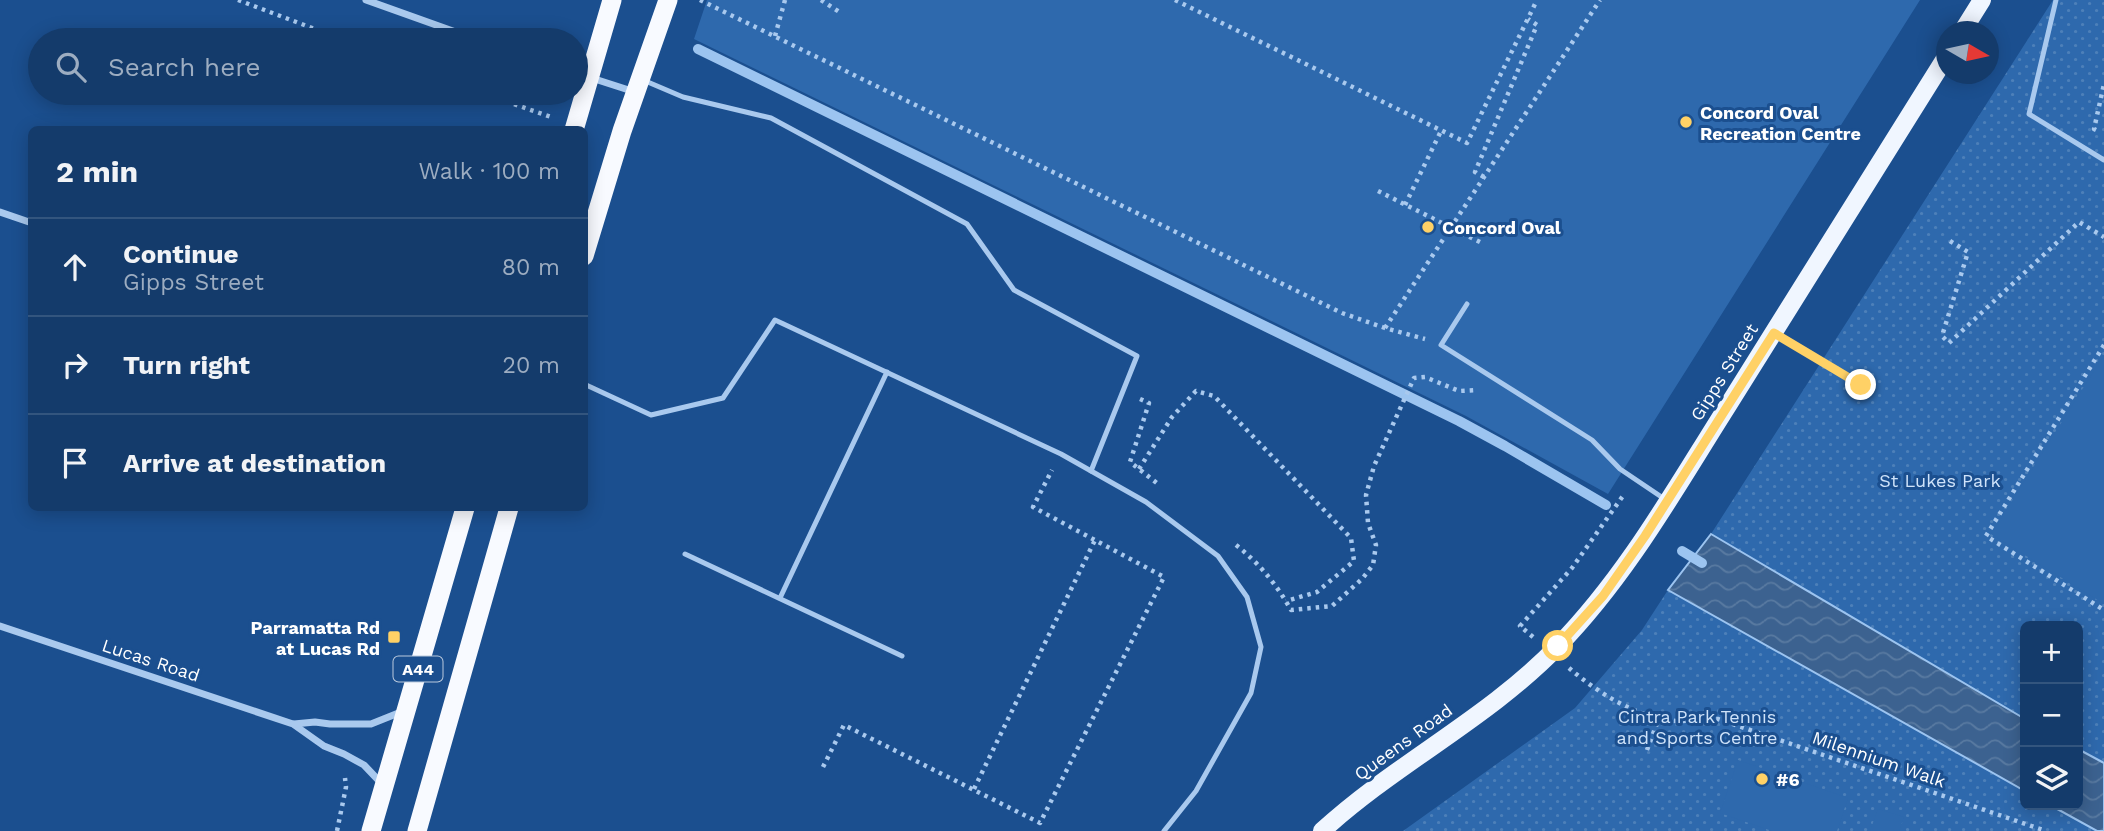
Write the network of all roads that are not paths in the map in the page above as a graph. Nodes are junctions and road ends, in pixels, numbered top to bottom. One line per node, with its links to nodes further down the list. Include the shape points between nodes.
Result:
1 (366, 0): 7 (street)
2 (612, 0): 8 (highway)
3 (668, 0): 11 (highway)
4 (1982, 0): 6 (main road)
5 (2056, 0): 14 (lane, via 2029,114)
6 (1969, 21)
7 (444, 28)
8 (588, 62)
9 (1936, 75): 19 (main road, Gipps Street)
10 (588, 76): 11 (street)
11 (638, 86): 17 (highway); 23 (lane, via 667,89 771,118 967,224 1014,290 1137,356)
12 (578, 105): 13 (highway)
13 (575, 126)
14 (2104, 160)
15 (0, 212): 16 (street)
16 (28, 222)
17 (588, 243)
18 (1467, 304): 24 (lane, via 1441,345 1592,440 1620,469)
19 (1774, 333): 21 (lane); 24 (main road, Gipps Street)
20 (887, 372): 22 (lane, via 775,320 723,398 651,415); 23 (lane); 28 (lane)
21 (1861, 385)
22 (588, 386)
23 (1091, 471): 37 (lane, via 1146,502 1218,556 1247,597 1261,647 1251,692 1196,791)
24 (1668, 501): 31 (main road, Gipps Street, via 1603,596 1558,646)
25 (464, 511): 32 (highway, A44)
26 (508, 511): 36 (highway, A44)
27 (685, 554): 28 (lane)
28 (780, 598): 30 (lane)
29 (0, 626): 33 (street, Lucas Road)
30 (902, 656)
31 (1510, 689): 38 (main road, Queens Road)
32 (406, 710): 33 (street, Lucas Road, via 375,724); 34 (highway, A44)
33 (293, 724): 34 (street, Lucas Road, via 324,746 364,765)
34 (383, 785): 35 (highway, A44)
35 (371, 831)
36 (417, 831)
37 (1164, 831)
38 (1322, 831)

